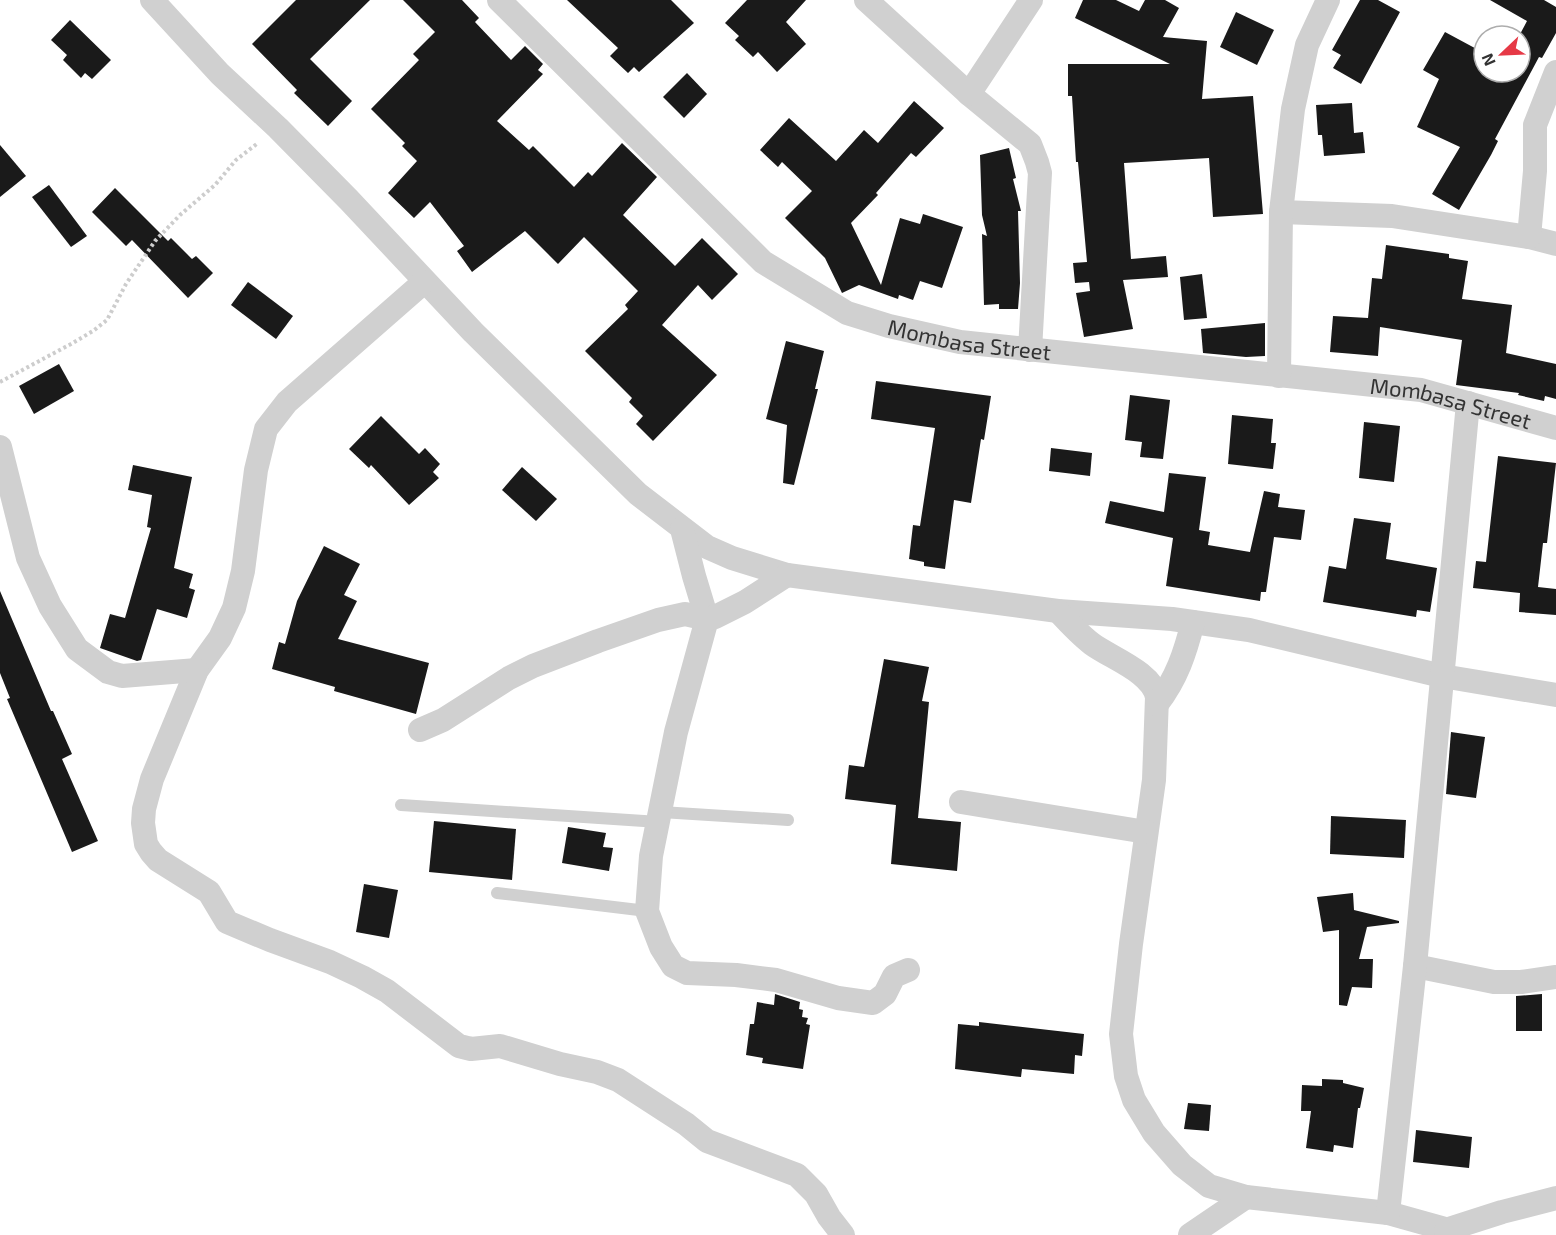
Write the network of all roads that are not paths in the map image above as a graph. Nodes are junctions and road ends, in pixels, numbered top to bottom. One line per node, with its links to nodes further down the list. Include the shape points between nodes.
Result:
1 (152, 0): 11 (street)
2 (499, 0): 12 (street, Mombasa Street, via 763,262 847,313 960,342)
3 (866, 0): 7 (street)
4 (1031, 0): 7 (street)
5 (1328, 0): 8 (street, via 1307,45 1293,109)
6 (1556, 72): 9 (street, via 1534,125)
7 (969, 94): 12 (street, via 1030,144 1040,173)
8 (1281, 212): 9 (street, via 1392,216); 13 (street)
9 (1529, 237): 10 (street)
10 (1556, 244)
11 (424, 282): 17 (street, via 638,494); 22 (street, via 287,402 266,429 234,608 220,638)
12 (1030, 350): 13 (street, Mombasa Street)
13 (1279, 376): 14 (street, Mombasa Street, via 1420,390)
14 (1468, 403): 15 (street, Mombasa Street); 23 (street)
15 (1556, 428)
16 (0, 447): 22 (street, via 28,558 76,649 108,672 122,676)
17 (682, 530): 18 (street, via 732,558); 20 (street)
18 (787, 575): 19 (street); 20 (street, via 746,602)
19 (1058, 611): 21 (street); 25 (street, via 1095,647 1147,680 1156,692)
20 (707, 619): 26 (street, via 691,615 670,617 598,641 509,678); 29 (street, via 676,732)
21 (1193, 622): 23 (street, via 1249,630); 25 (street, via 1181,665)
22 (197, 670): 41 (street, via 153,779 144,809 144,833 158,860 209,892 227,922 362,977 387,991 459,1046 500,1046 618,1080 708,1141 797,1175 816,1194)
23 (1442, 676): 24 (street); 34 (street)
24 (1556, 695)
25 (1157, 704): 31 (street, via 1154,780)
26 (420, 730)
27 (961, 802): 31 (street)
28 (401, 805): 29 (lane)
29 (660, 817): 30 (lane); 33 (street, via 651,856)
30 (788, 820)
31 (1146, 832): 37 (street, via 1120,1034 1126,1076 1134,1100 1154,1133 1182,1165 1209,1186)
32 (497, 892): 33 (lane)
33 (647, 911): 35 (street, via 673,966 687,974 776,980 838,998 873,1003 885,994 894,976)
34 (1415, 966): 36 (street, via 1494,982); 39 (street)
35 (908, 970)
36 (1556, 977)
37 (1246, 1197): 39 (street); 42 (street)
38 (1556, 1198): 40 (street, via 1502,1212)
39 (1388, 1213): 40 (street)
40 (1451, 1232)
41 (843, 1235)
42 (1190, 1235)

